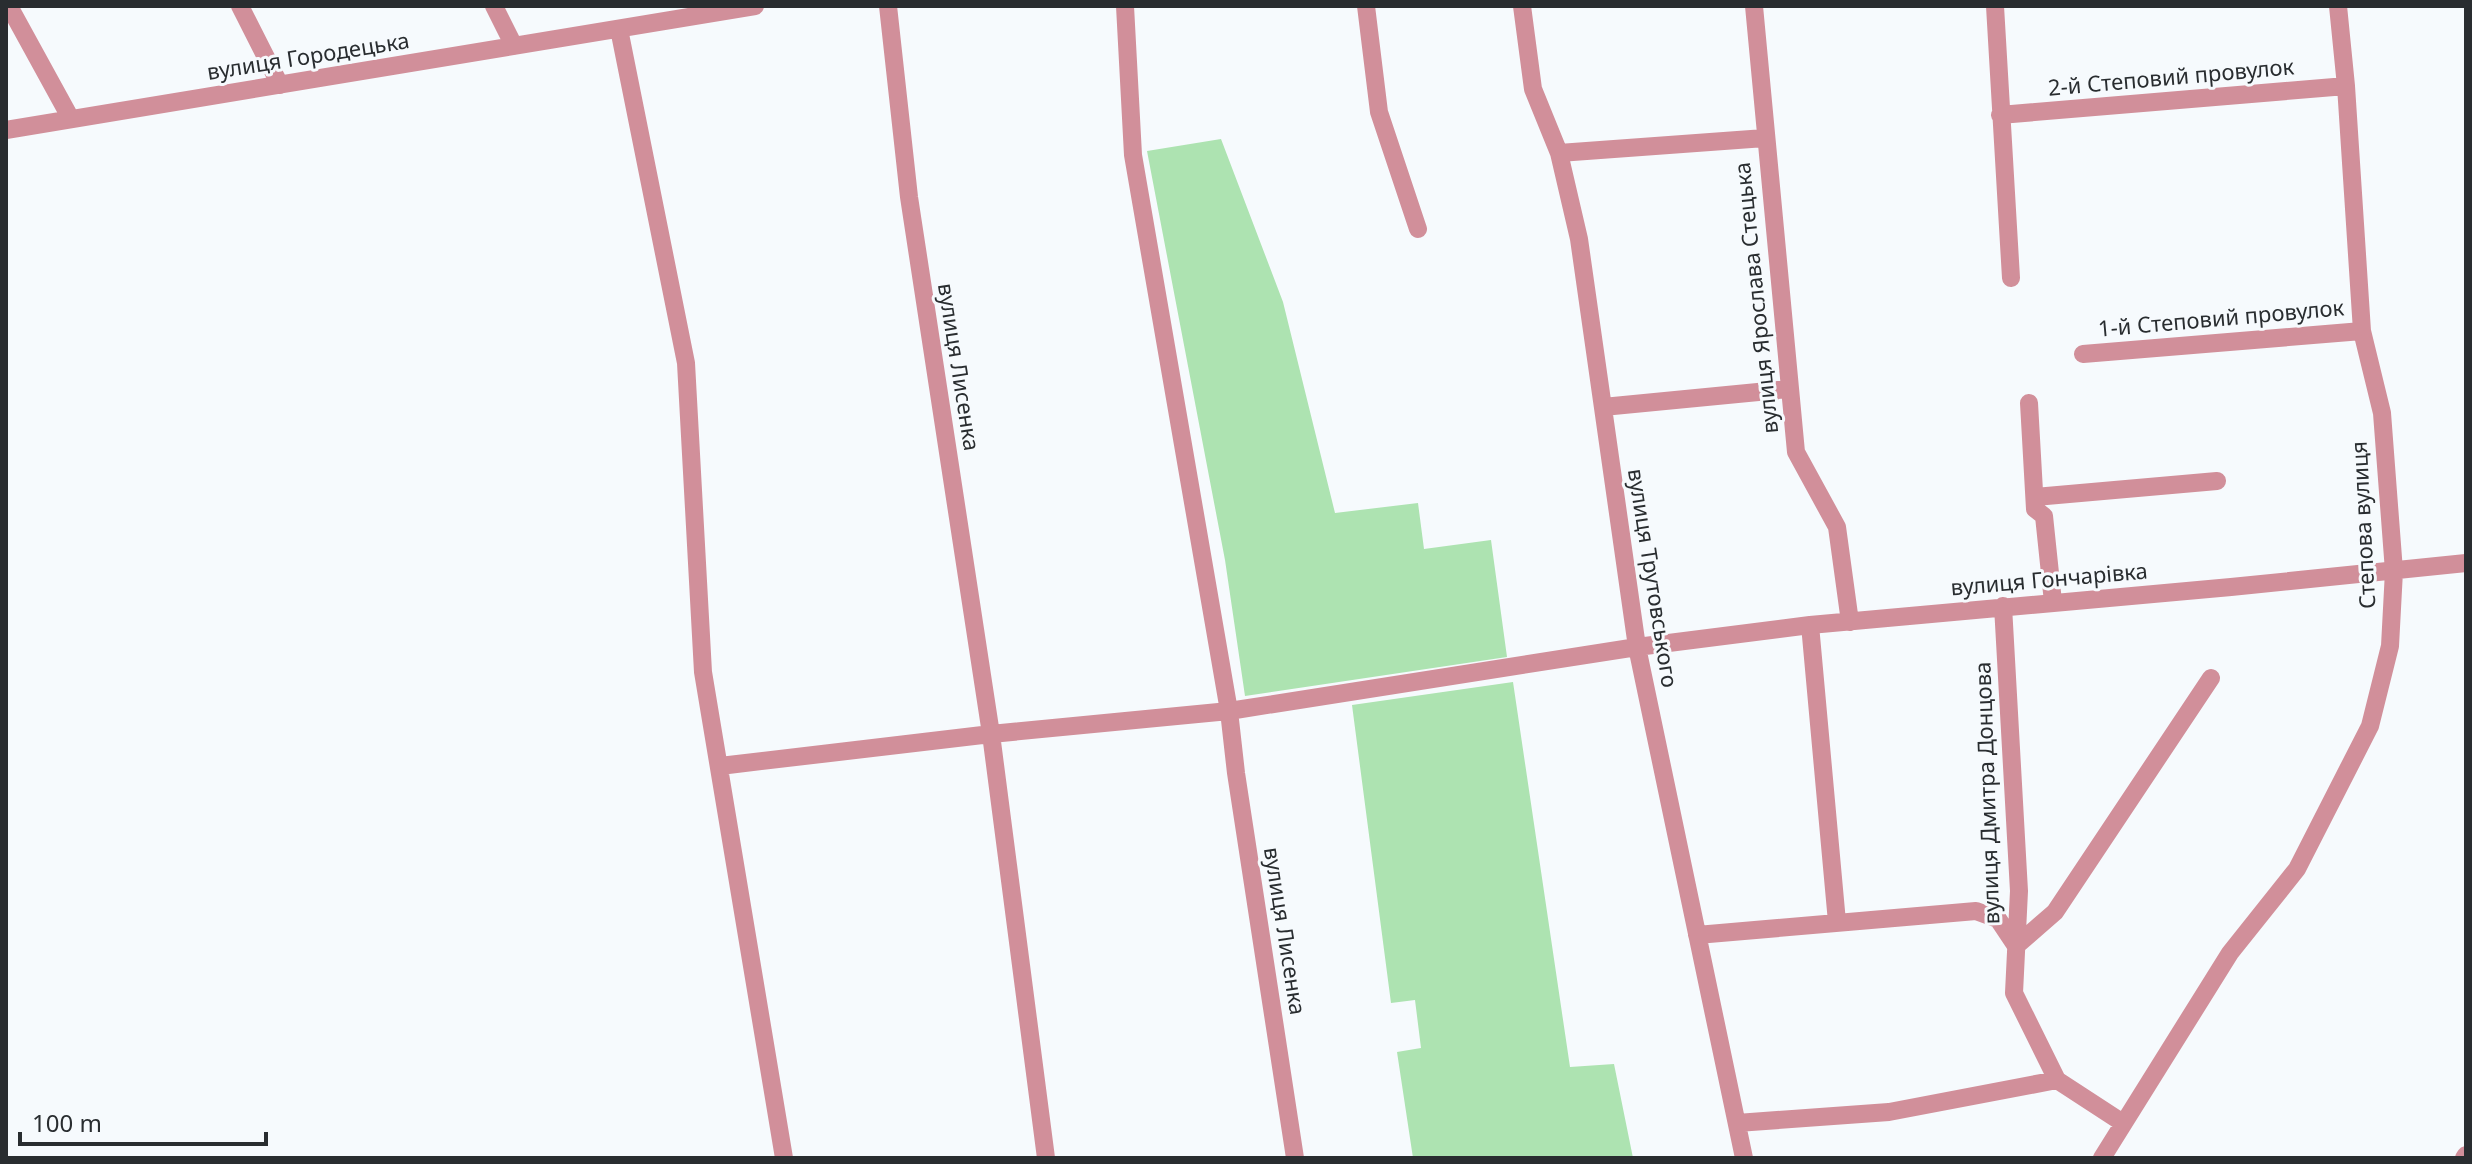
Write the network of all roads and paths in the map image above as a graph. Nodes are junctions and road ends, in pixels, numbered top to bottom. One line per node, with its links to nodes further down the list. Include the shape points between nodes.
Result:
1 (9, 6): 17 (street)
2 (240, 6): 14 (street)
3 (494, 6): 13 (street)
4 (888, 6): 39 (street, вулиця Лисенка, via 909,197)
5 (1125, 6): 38 (street, вулиця Лисенка, via 1133,155)
6 (1366, 6): 21 (street, via 1379,112)
7 (1522, 6): 20 (street, вулиця Трутовського, via 1533,89)
8 (1754, 6): 19 (street, вулиця Ярослава Стецька)
9 (1995, 6): 16 (street)
10 (2338, 6): 15 (street, Степова вулиця)
11 (746, 7): 12 (street, вулиця Городецька)
12 (619, 29): 13 (street, вулиця Городецька); 40 (street, via 686,363 703,672)
13 (514, 46): 14 (street, вулиця Городецька)
14 (280, 85): 17 (street, вулиця Городецька)
15 (2346, 86): 16 (street, 2-й Степовий провулок); 23 (street, Степова вулиця)
16 (2000, 115): 22 (street)
17 (71, 119): 18 (street, вулиця Городецька)
18 (6, 130)
19 (1765, 138): 20 (street); 25 (street, вулиця Ярослава Стецька)
20 (1559, 153): 27 (street, вулиця Трутовського, via 1579,239)
21 (1418, 229)
22 (2011, 278)
23 (2362, 331): 24 (street, 1-й Степовий провулок); 31 (street, Степова вулиця, via 2382,413)
24 (2083, 354)
25 (1789, 389): 27 (street); 34 (street, вулиця Ярослава Стецька, via 1796,452 1837,527)
26 (2029, 403): 29 (street)
27 (1603, 407): 36 (street, вулиця Трутовського)
28 (2217, 481): 29 (street)
29 (2035, 497): 32 (street, via 2035,509 2044,516)
30 (2466, 563): 31 (street, вулиця Гончарівка)
31 (2394, 571): 32 (street, вулиця Гончарівка); 46 (street, Степова вулиця, via 2390,646 2370,726 2336,797 2297,869 2230,953)
32 (2053, 602): 33 (street, вулиця Гончарівка)
33 (2003, 606): 34 (street, вулиця Гончарівка); 43 (street, вулиця Дмитра Донцова, via 2019,891)
34 (1850, 622): 35 (street, вулиця Гончарівка)
35 (1810, 625): 36 (street, вулиця Гончарівка); 41 (street)
36 (1637, 647): 38 (street); 42 (street, вулиця Трутовського)
37 (2211, 678): 43 (street, via 2055,912)
38 (1229, 711): 39 (street); 49 (street, вулиця Лисенка)
39 (991, 734): 40 (street); 48 (street, вулиця Лисенка)
40 (720, 766): 47 (street)
41 (1837, 922): 42 (street); 43 (street, via 1976,911 1998,919)
42 (1697, 935): 45 (street, вулиця Трутовського)
43 (2016, 946): 44 (street, вулиця Дмитра Донцова, via 2014,993)
44 (2057, 1080): 45 (street, via 1889,1112); 46 (street)
45 (1737, 1123): 50 (street, вулиця Трутовського)
46 (2123, 1123): 51 (street, Степова вулиця)
47 (784, 1158)
48 (1046, 1158)
49 (1295, 1158)
50 (1744, 1158)
51 (2102, 1158)

